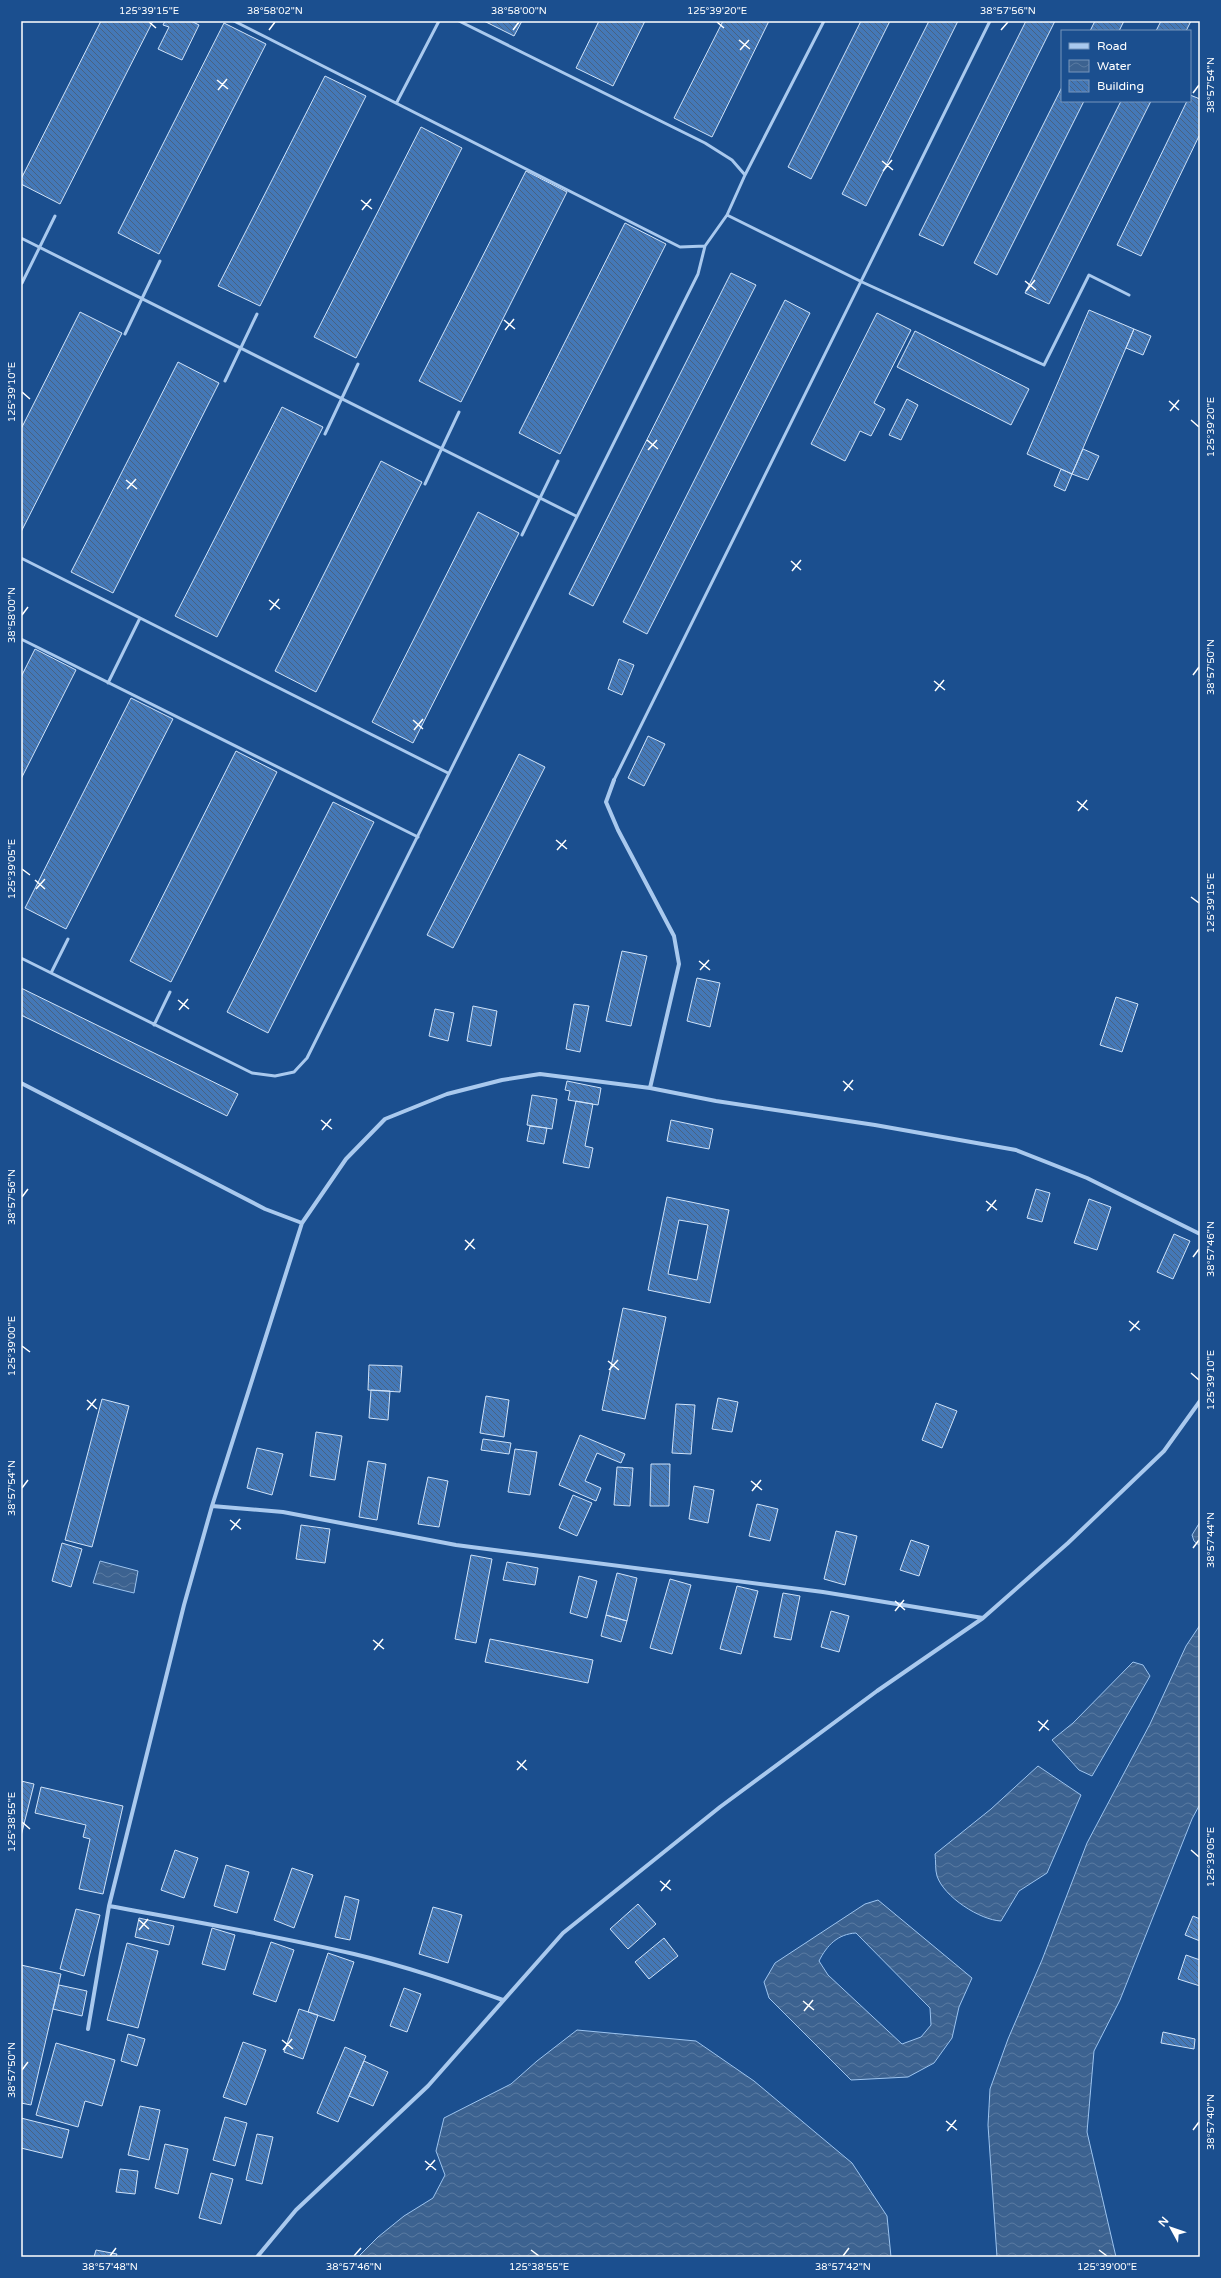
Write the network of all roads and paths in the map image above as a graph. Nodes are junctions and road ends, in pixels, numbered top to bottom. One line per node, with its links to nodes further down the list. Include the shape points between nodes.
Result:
1 (234, 21): 6 (lane)
2 (439, 21): 6 (lane)
3 (459, 21): 7 (lane, via 705,143 732,160)
4 (824, 21): 7 (lane)
5 (990, 21): 14 (lane)
6 (397, 102): 11 (lane, via 680,247)
7 (745, 175): 8 (lane)
8 (728, 215): 11 (lane); 14 (lane)
9 (55, 216): 12 (lane)
10 (21, 238): 12 (lane)
11 (705, 246): 30 (lane, via 698,274)
12 (40, 248): 15 (lane); 17 (lane)
13 (160, 261): 17 (lane)
14 (862, 282): 16 (lane, via 1044,366 1089,275); 37 (lane)
15 (22, 283)
16 (1129, 295)
17 (142, 299): 19 (lane); 20 (lane)
18 (257, 314): 20 (lane)
19 (125, 334)
20 (241, 348): 22 (lane); 23 (lane)
21 (358, 364): 23 (lane)
22 (225, 381)
23 (342, 398): 25 (lane); 26 (lane)
24 (459, 412): 26 (lane)
25 (325, 434)
26 (442, 449): 28 (lane); 29 (lane)
27 (558, 460): 29 (lane)
28 (424, 484)
29 (540, 498): 30 (lane); 31 (lane)
30 (576, 516): 36 (lane)
31 (522, 535)
32 (21, 558): 33 (lane)
33 (140, 618): 35 (lane); 36 (lane)
34 (21, 639): 35 (lane)
35 (108, 683): 38 (lane)
36 (448, 773): 38 (lane)
37 (614, 780): 45 (street, via 606,802 674,936 679,964)
38 (418, 838): 43 (lane, via 322,1030 307,1058 294,1072 275,1076 252,1073)
39 (68, 939): 41 (lane)
40 (21, 958): 41 (lane)
41 (51, 973): 43 (lane)
42 (170, 992): 43 (lane)
43 (154, 1025)
44 (21, 1083): 46 (street, via 265,1209)
45 (650, 1088): 46 (street, via 540,1074 502,1080 447,1094 385,1119 346,1159); 47 (street, via 1016,1150 1087,1178)
46 (302, 1223): 49 (street)
47 (1200, 1234)
48 (1200, 1401): 50 (street, via 1164,1451 1068,1543)
49 (212, 1506): 50 (street, via 283,1512 456,1545 823,1592); 51 (street, via 184,1605)
50 (983, 1618): 52 (street, via 877,1691 720,1807 563,1933)
51 (110, 1906): 52 (street, via 355,1954); 53 (street)
52 (503, 2000): 54 (street, via 428,2086 296,2210)
53 (88, 2029)
54 (257, 2257)

